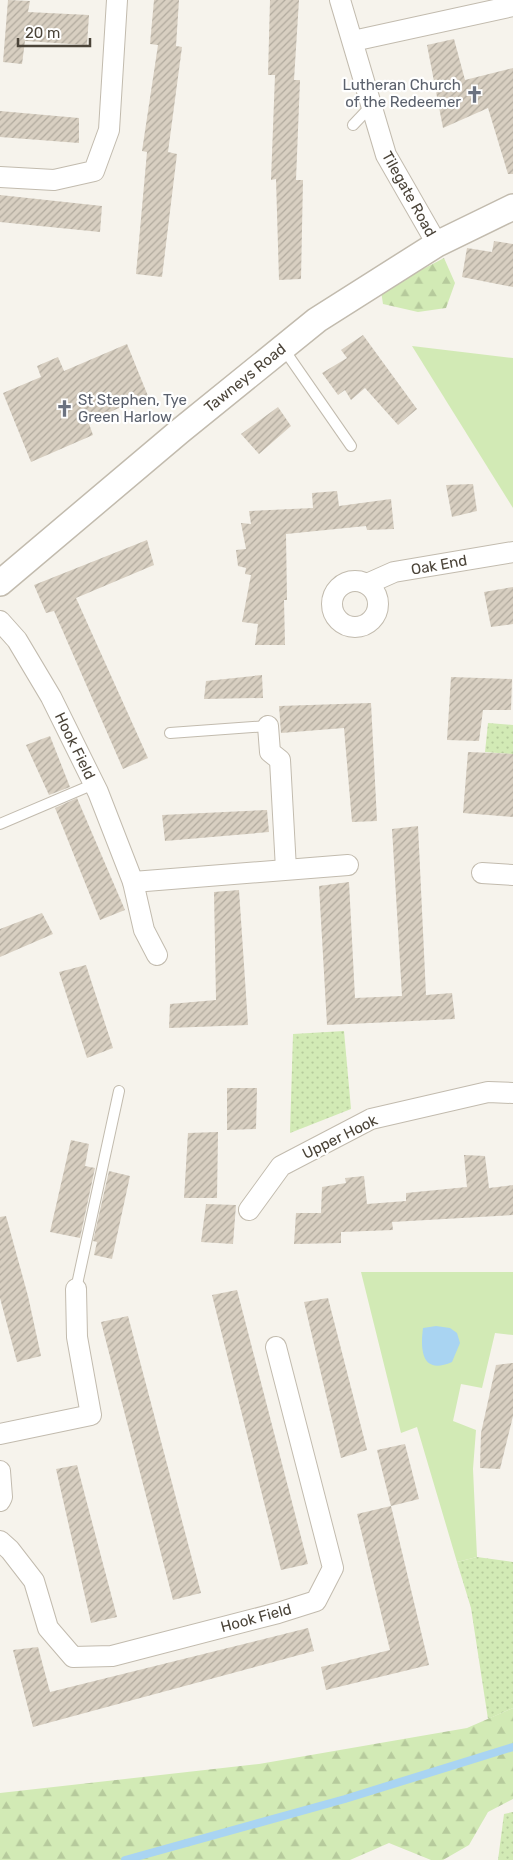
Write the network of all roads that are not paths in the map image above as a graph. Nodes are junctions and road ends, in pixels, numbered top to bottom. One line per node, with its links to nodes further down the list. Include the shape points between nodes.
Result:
1 (118, 0): 7 (street, via 109,130 94,171 54,180)
2 (340, 0): 4 (street, Tilegate Road)
3 (513, 6): 4 (street)
4 (352, 41): 5 (street, Tilegate Road)
5 (371, 106): 6 (lane); 9 (street, Tilegate Road, via 386,155)
6 (353, 125)
7 (0, 177)
8 (513, 207): 9 (street, Tawneys Road)
9 (437, 244): 10 (street, Tawneys Road, via 317,320)
10 (283, 348): 11 (lane); 13 (street, Tawneys Road)
11 (351, 446)
12 (513, 552): 14 (street, Oak End, via 394,572)
13 (0, 583)
14 (368, 584)
15 (0, 620): 18 (street, Hook Field, via 17,640 51,697)
16 (268, 726): 17 (lane); 21 (street, via 270,752 280,760)
17 (170, 733)
18 (94, 784): 19 (lane); 24 (street, Hook Field)
19 (0, 824)
20 (348, 864): 21 (street)
21 (286, 869): 24 (street)
22 (482, 873): 23 (street)
23 (513, 875)
24 (133, 882): 25 (street, Hook Field, via 144,930)
25 (157, 955)
26 (119, 1091): 29 (lane)
27 (513, 1093): 28 (street, Upper Hook, via 488,1092 371,1119 281,1166)
28 (249, 1210)
29 (76, 1289): 31 (street, via 77,1337 91,1415)
30 (276, 1347): 34 (street, Hook Field, via 333,1568 316,1601 278,1614 112,1656 73,1657 48,1628 34,1581)
31 (0, 1434)
32 (0, 1470): 33 (street)
33 (0, 1501)
34 (0, 1541)

